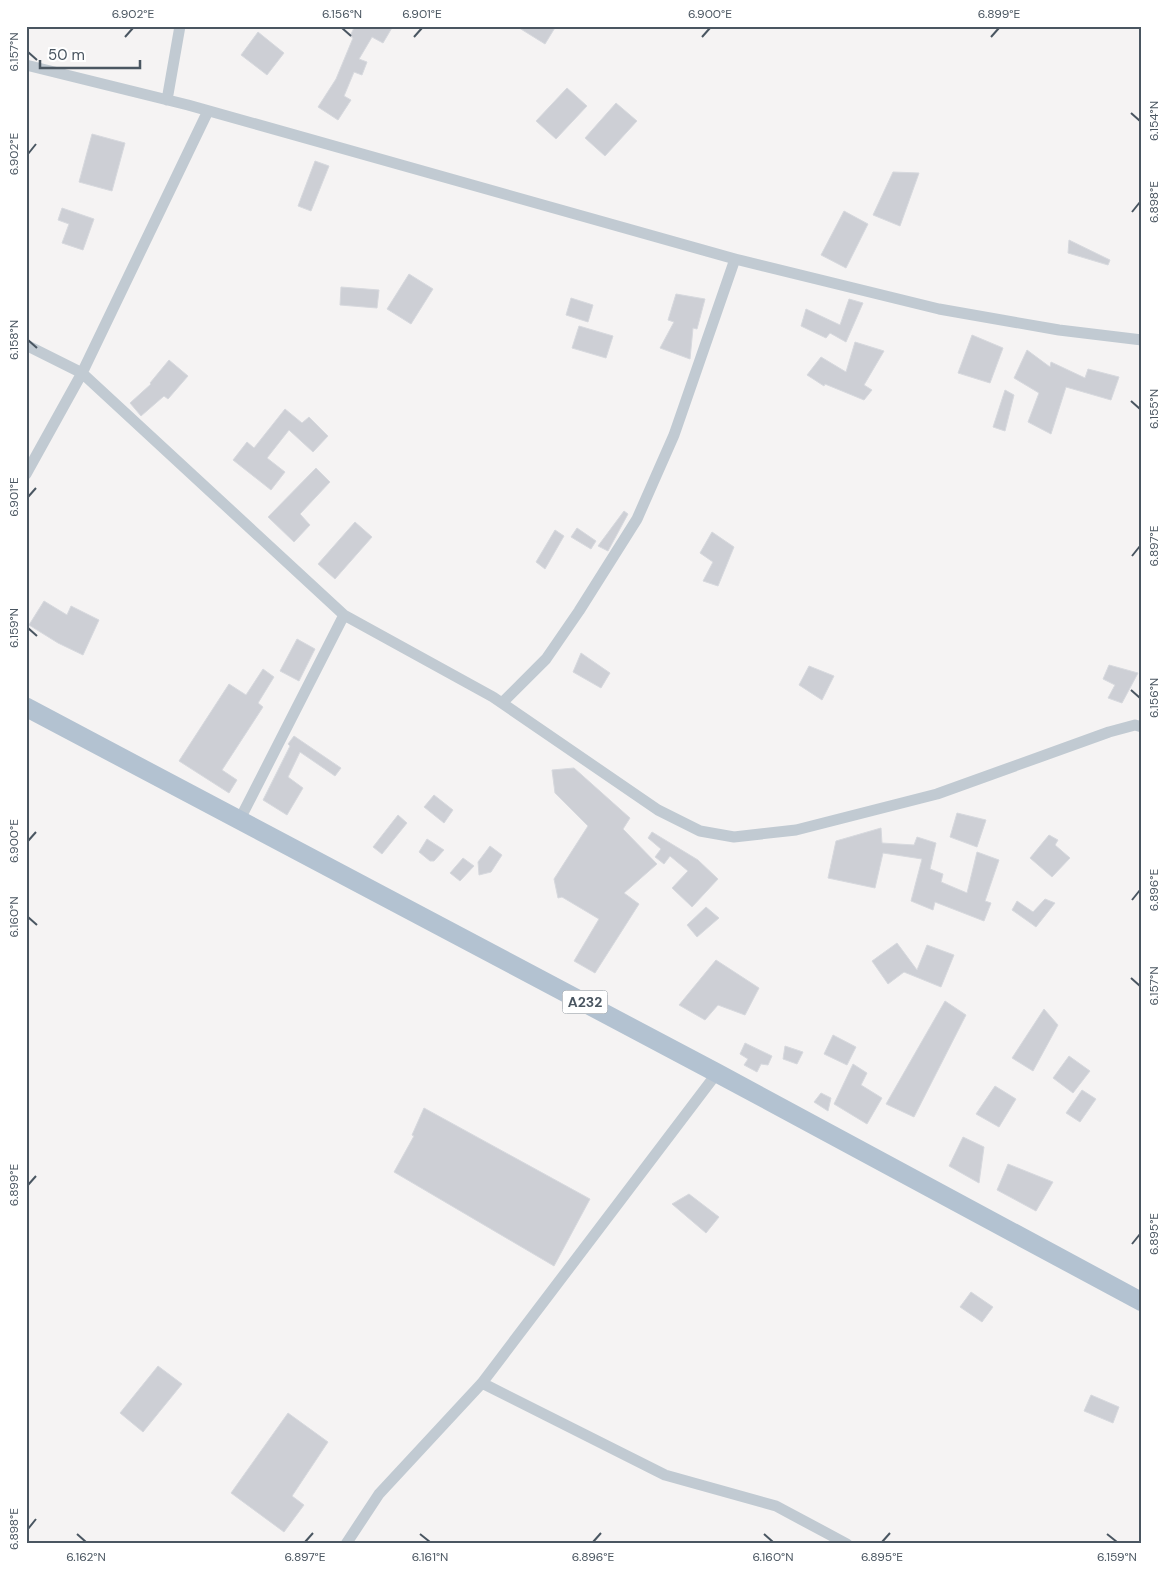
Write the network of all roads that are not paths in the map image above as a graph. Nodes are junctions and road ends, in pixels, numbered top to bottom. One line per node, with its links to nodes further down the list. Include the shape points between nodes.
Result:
1 (180, 26): 3 (street)
2 (26, 65): 3 (street)
3 (168, 100): 4 (street)
4 (208, 111): 5 (street); 8 (street)
5 (736, 259): 6 (street, via 938,309 1059,330); 11 (street, via 674,434 637,519 546,659)
6 (1142, 340)
7 (26, 345): 8 (street)
8 (82, 373): 9 (street); 10 (street)
9 (26, 474)
10 (344, 615): 11 (street); 14 (street)
11 (502, 704): 13 (street, via 658,810 700,831 734,836 796,830 937,794 1109,732 1135,725)
12 (26, 707): 14 (main road, A232)
13 (1142, 727)
14 (240, 818): 15 (main road, A232)
15 (717, 1073): 16 (main road, A232); 17 (street)
16 (1142, 1302)
17 (482, 1383): 18 (street, via 379,1494); 19 (street, via 665,1475 776,1506)
18 (346, 1544)
19 (847, 1544)

